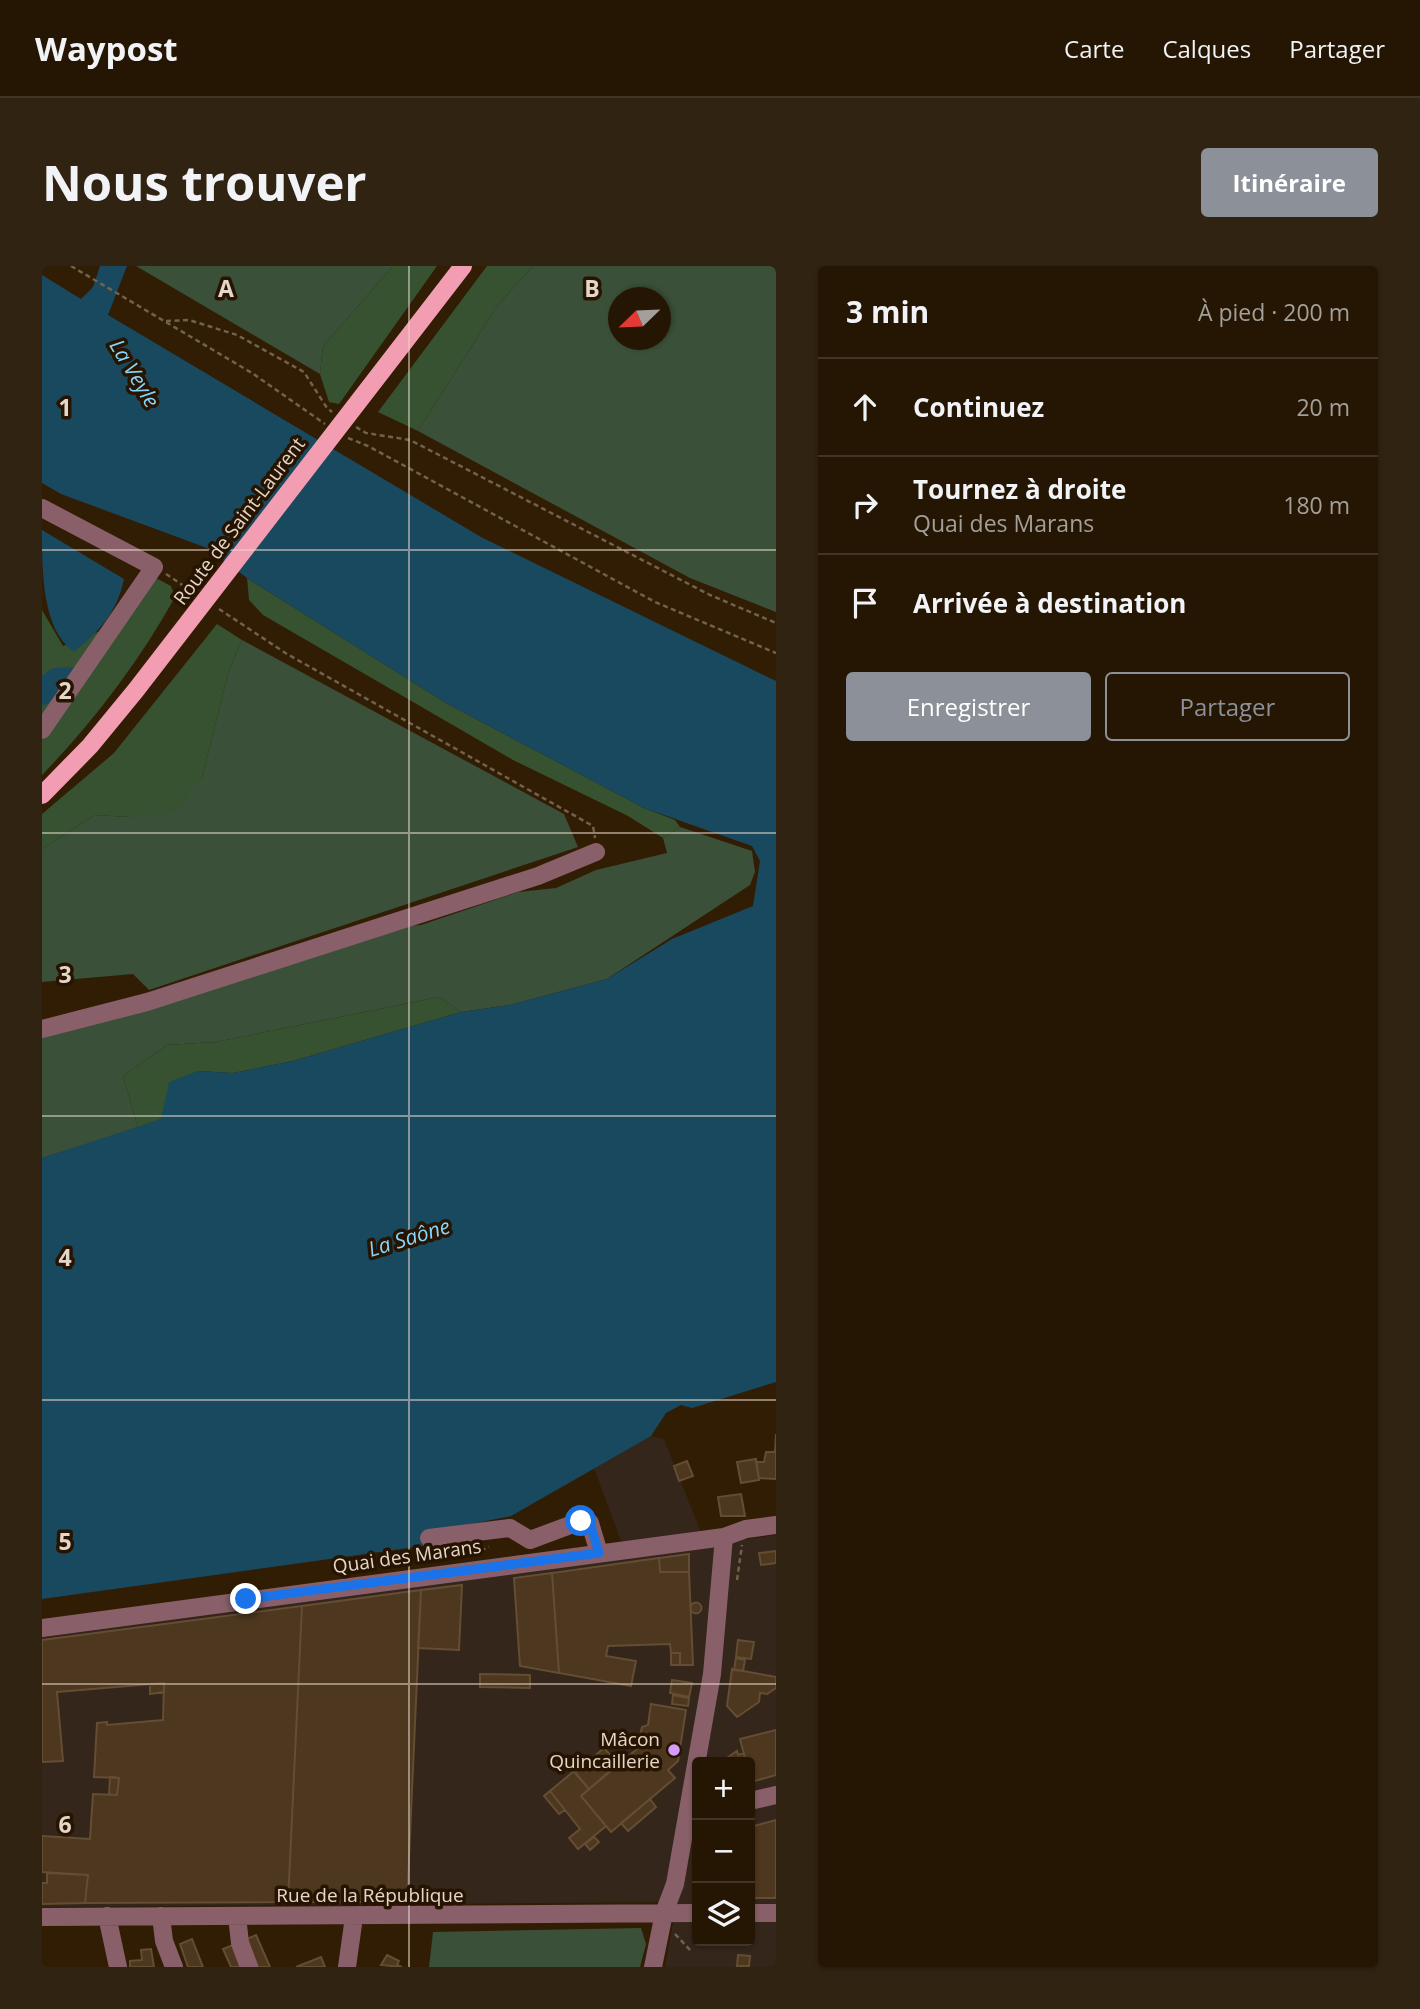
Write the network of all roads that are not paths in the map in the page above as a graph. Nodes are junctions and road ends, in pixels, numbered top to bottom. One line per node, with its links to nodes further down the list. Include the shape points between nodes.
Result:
1 (463, 266): 4 (main road, Route de Saint-Laurent, via 90,746)
2 (42, 508): 3 (street, via 155,566)
3 (42, 730)
4 (42, 795)
5 (596, 852): 6 (street, via 538,876 147,1002)
6 (42, 1028)
7 (776, 1525): 8 (street, Quai des Marans)
8 (724, 1537): 10 (street, Quai des Marans); 14 (street, via 712,1674 675,1884)
9 (429, 1538): 10 (street, via 510,1528 530,1540 581,1521 590,1523)
10 (599, 1553): 11 (street, Quai des Marans)
11 (42, 1628)
12 (776, 1795): 13 (street)
13 (755, 1800)
14 (664, 1913): 15 (street, Rue de la République); 22 (street, Rue de la République); 27 (street)
15 (692, 1913)
16 (755, 1913): 17 (street)
17 (776, 1913)
18 (107, 1916): 19 (street, Rue de la République); 21 (street, Rue de la République); 23 (street)
19 (161, 1916): 20 (street, Rue de la République); 24 (street)
20 (237, 1916): 22 (street, Rue de la République); 25 (street)
21 (42, 1917)
22 (354, 1917): 26 (street)
23 (118, 1967)
24 (174, 1967)
25 (249, 1967)
26 (347, 1967)
27 (653, 1967)

